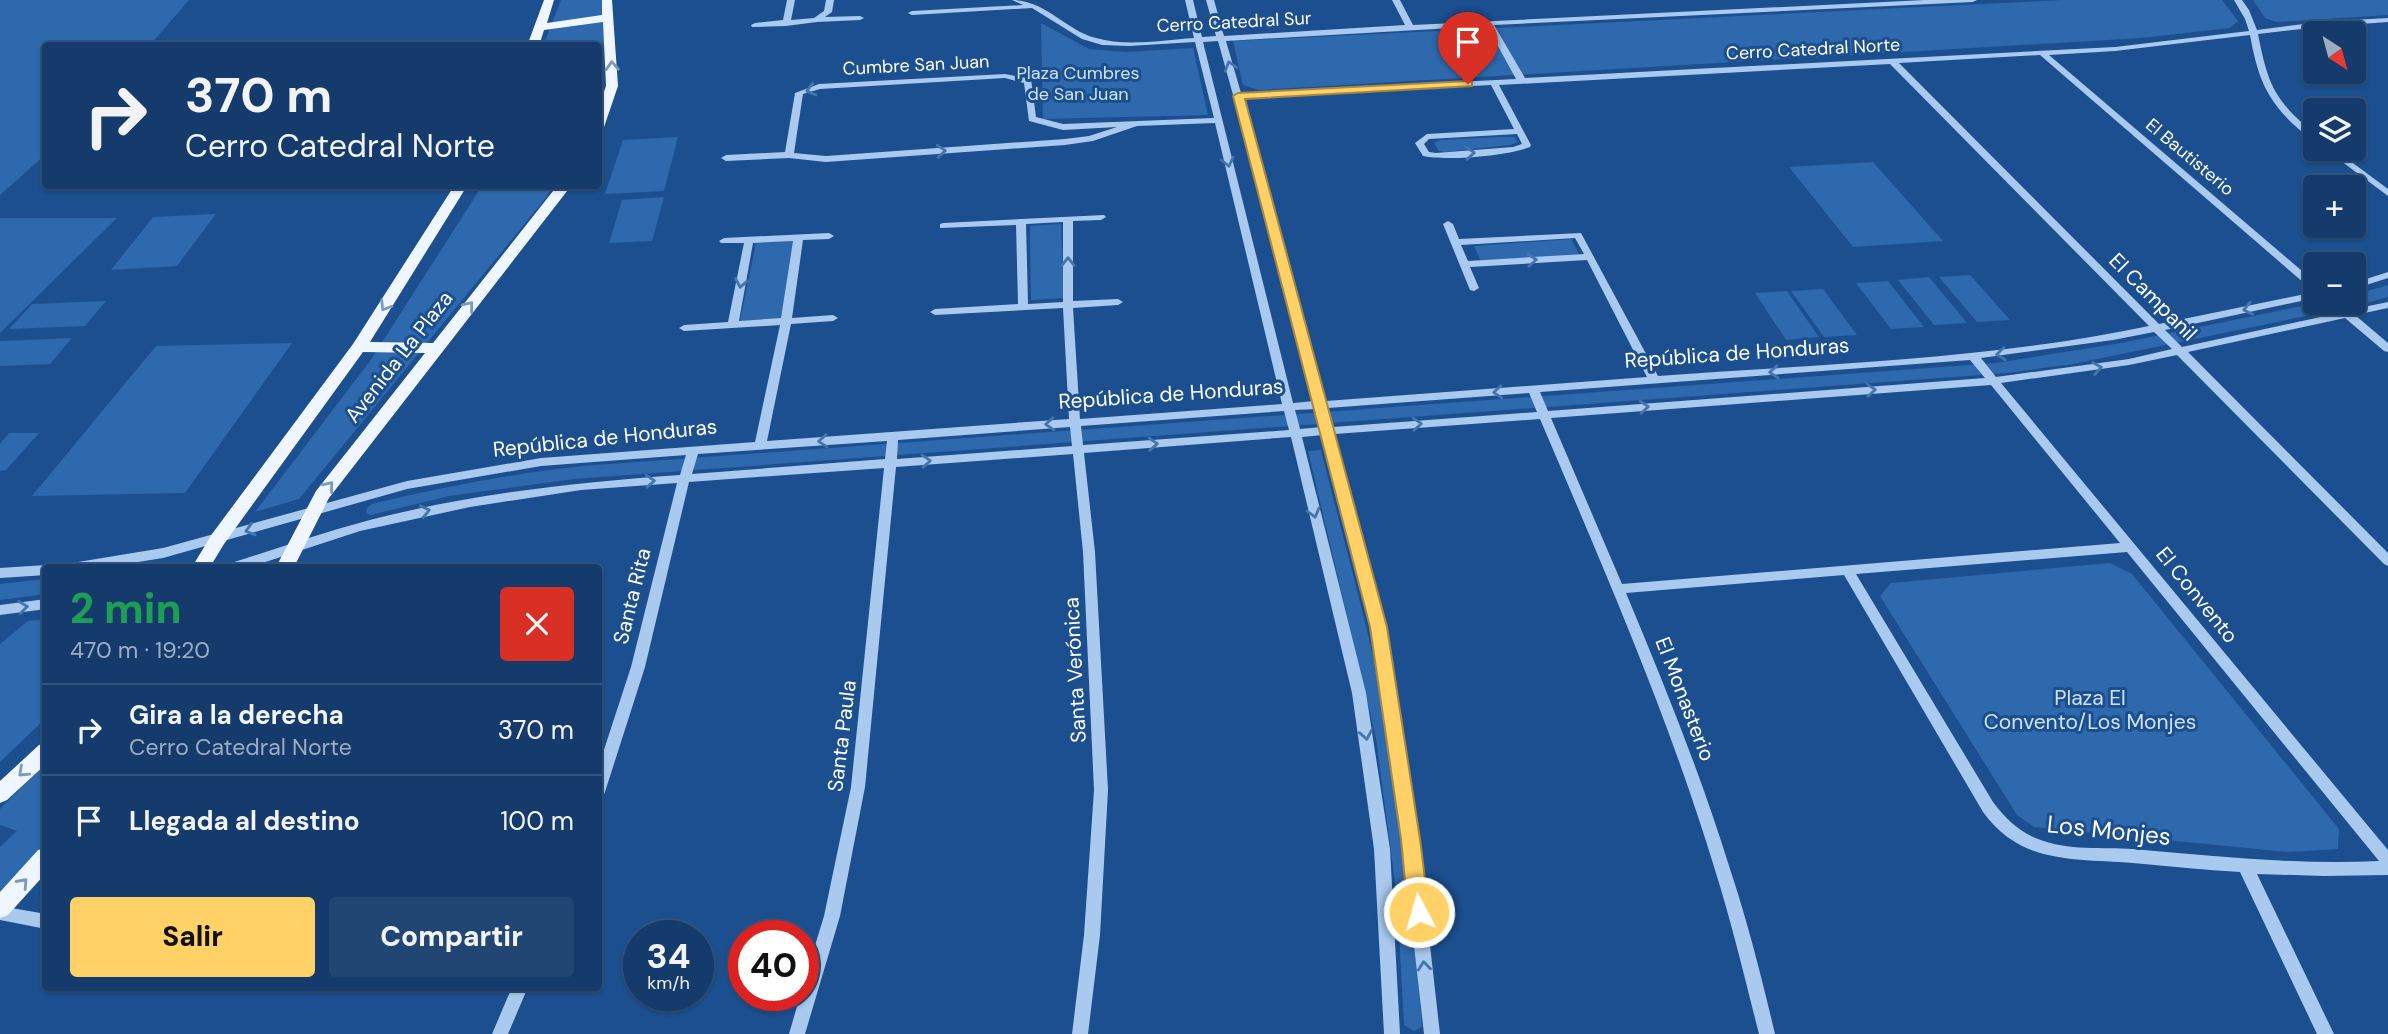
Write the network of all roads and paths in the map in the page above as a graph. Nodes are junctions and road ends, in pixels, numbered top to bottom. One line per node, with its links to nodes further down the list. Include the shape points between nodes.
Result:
1 (549, 0): 25 (main road)
2 (607, 0): 18 (main road)
3 (791, 0): 22 (street)
4 (830, 0): 20 (street, via 828,12)
5 (954, 0): 16 (street)
6 (1016, 0): 14 (street, Cerro Catedral Sur)
7 (1189, 0): 29 (street)
8 (1210, 0): 28 (street)
9 (1396, 0): 26 (street)
10 (1770, 0): 15 (street)
11 (1964, 0): 12 (street, Cerro Catedral Sur); 15 (street, Cerro Catedral Sur)
12 (1973, 0)
13 (2238, 0): 27 (street)
14 (1033, 7): 16 (street); 29 (street, Cerro Catedral Sur, via 1092,41)
15 (1778, 9): 23 (street, Cerro Catedral Sur)
16 (955, 11): 17 (street)
17 (912, 13)
18 (608, 18): 25 (main road); 36 (main road, one-way to 18, via 612,86)
19 (860, 18): 20 (street)
20 (816, 20): 22 (street)
21 (2388, 20): 27 (street, Cerro Catedral Norte)
22 (786, 23): 24 (street)
23 (1489, 23): 26 (street, Cerro Catedral Sur); 33 (street)
24 (755, 25)
25 (540, 27): 30 (main road)
26 (1410, 27): 28 (street, Cerro Catedral Sur)
27 (2255, 30): 31 (street, Cerro Catedral Norte, via 2151,46); 40 (street, via 2268,87)
28 (1221, 38): 29 (street, Cerro Catedral Sur); 35 (street, one-way to 28)
29 (1198, 40): 37 (street)
30 (534, 42)
31 (2042, 53): 32 (street, Cerro Catedral Norte); 62 (street, El Bautisterio)
32 (1891, 60): 33 (street, Cerro Catedral Norte); 77 (street, El Campanil)
33 (1522, 81): 34 (street, Cerro Catedral Norte)
34 (1494, 83): 35 (street, Cerro Catedral Norte); 41 (street)
35 (1238, 96): 86 (street)
36 (602, 117)
37 (1218, 120): 38 (street, Cumbre San Juan); 87 (street, one-way to 87)
38 (1141, 122): 39 (street, Cumbre San Juan); 42 (street, Cumbre San Juan)
39 (1063, 127): 42 (street); 43 (street, Cumbre San Juan, one-way to 43, via 1032,119 1028,80 1005,76 819,87 799,93)
40 (2303, 127)
41 (1518, 131): 41 (street, one-way to 41, via 1427,137 1419,143 1426,154 1436,156 1515,150 1527,145)
42 (1065, 142): 43 (street, Cumbre San Juan, one-way to 42, via 826,159)
43 (789, 155): 44 (street, Cumbre San Juan)
44 (726, 158)
45 (2345, 161): 48 (street)
46 (458, 189): 78 (main road, Avenida La Plaza, one-way to 78)
47 (562, 189): 79 (main road, Avenida La Plaza, one-way to 47)
48 (2388, 192)
49 (1101, 217): 50 (street)
50 (1068, 219): 51 (street); 67 (street, Santa Verónica, one-way to 50)
51 (1021, 222): 53 (street); 69 (street)
52 (1448, 224): 58 (street)
53 (943, 226)
54 (829, 236): 55 (street)
55 (798, 238): 56 (street); 74 (street)
56 (749, 240): 57 (street); 75 (street, one-way to 75)
57 (724, 241)
58 (1455, 242): 59 (street, via 1578,235); 60 (street)
59 (1590, 257): 60 (street, one-way to 59); 84 (street)
60 (1464, 264): 64 (street)
61 (2388, 275): 63 (street)
62 (2303, 277)
63 (2366, 282)
64 (1474, 288)
65 (2303, 298): 77 (street, República de Honduras, one-way to 77)
66 (1118, 302): 67 (street)
67 (1068, 305): 69 (street); 89 (street, Santa Verónica)
68 (2388, 305): 70 (street)
69 (1023, 307): 71 (street)
70 (2366, 310)
71 (935, 312)
72 (2348, 315): 80 (street); 81 (street)
73 (833, 318): 74 (street)
74 (786, 322): 75 (street); 93 (street)
75 (733, 325): 76 (street)
76 (684, 328)
77 (2157, 328): 81 (street, El Campanil); 82 (street, República de Honduras, one-way to 82)
78 (359, 347): 79 (main road); 99 (main road, Avenida La Plaza)
79 (435, 348): 98 (main road, Avenida La Plaza, one-way to 79)
80 (2388, 349)
81 (2181, 353): 83 (street, one-way to 81); 102 (street, El Campanil)
82 (1974, 357): 83 (street, El Convento); 84 (street, República de Honduras, one-way to 84)
83 (1994, 380): 88 (street, one-way to 83); 100 (street, El Convento)
84 (1655, 381): 85 (street, República de Honduras)
85 (1533, 389): 86 (street, República de Honduras, one-way to 86); 88 (street, El Monasterio)
86 (1321, 404): 87 (street, República de Honduras); 90 (street)
87 (1287, 407): 89 (street, República de Honduras); 91 (street)
88 (1544, 415): 90 (street, one-way to 88); 110 (street, El Monasterio)
89 (1075, 422): 92 (street, República de Honduras, one-way to 92); 94 (street, Santa Verónica)
90 (1328, 431): 91 (street); 127 (street, one-way to 90, via 1379,627)
91 (1294, 433): 94 (street, one-way to 91); 126 (street, one-way to 126, via 1343,626 1371,767 1384,875)
92 (893, 436): 93 (street, República de Honduras, one-way to 93); 96 (street, Santa Paula)
93 (760, 445): 95 (street, República de Honduras)
94 (1078, 449): 96 (street, one-way to 94); 125 (street, Santa Verónica, via 1092,591 1101,790)
95 (694, 450): 97 (street, Santa Rita); 98 (street, República de Honduras, via 476,472 407,485)
96 (891, 463): 97 (street); 124 (street, Santa Paula, via 858,787 832,916)
97 (684, 478): 101 (street, one-way to 97, via 359,527 497,497); 114 (street, Santa Rita, via 638,667)
98 (311, 513): 99 (street, República de Honduras, one-way to 99); 101 (main road, Avenida La Plaza)
99 (218, 539): 103 (street, República de Honduras); 104 (main road, Avenida La Plaza)
100 (2131, 547): 108 (street); 116 (street, El Convento)
101 (296, 548): 105 (street); 106 (main road, Avenida La Plaza)
102 (2388, 561)
103 (96, 564)
104 (203, 564)
105 (242, 564)
106 (287, 564)
107 (42, 570): 109 (street)
108 (1847, 570): 110 (street); 118 (street, Los Monjes, via 2004,827 2040,847)
109 (0, 573)
110 (1618, 589): 128 (street, El Monasterio, via 1700,797 1743,932)
111 (42, 605): 112 (street, one-way to 111)
112 (0, 610)
113 (42, 755): 115 (main road, one-way to 115)
114 (602, 780)
115 (0, 794)
116 (2388, 861)
117 (42, 862): 120 (main road, one-way to 117)
118 (2245, 866): 119 (street, Los Monjes); 129 (street)
119 (2388, 868)
120 (0, 911): 121 (street)
121 (42, 921)
122 (518, 991): 123 (street)
123 (500, 1034)
124 (797, 1034)
125 (1080, 1034)
126 (1392, 1034)
127 (1432, 1034)
128 (1768, 1034)
129 (2326, 1034)

